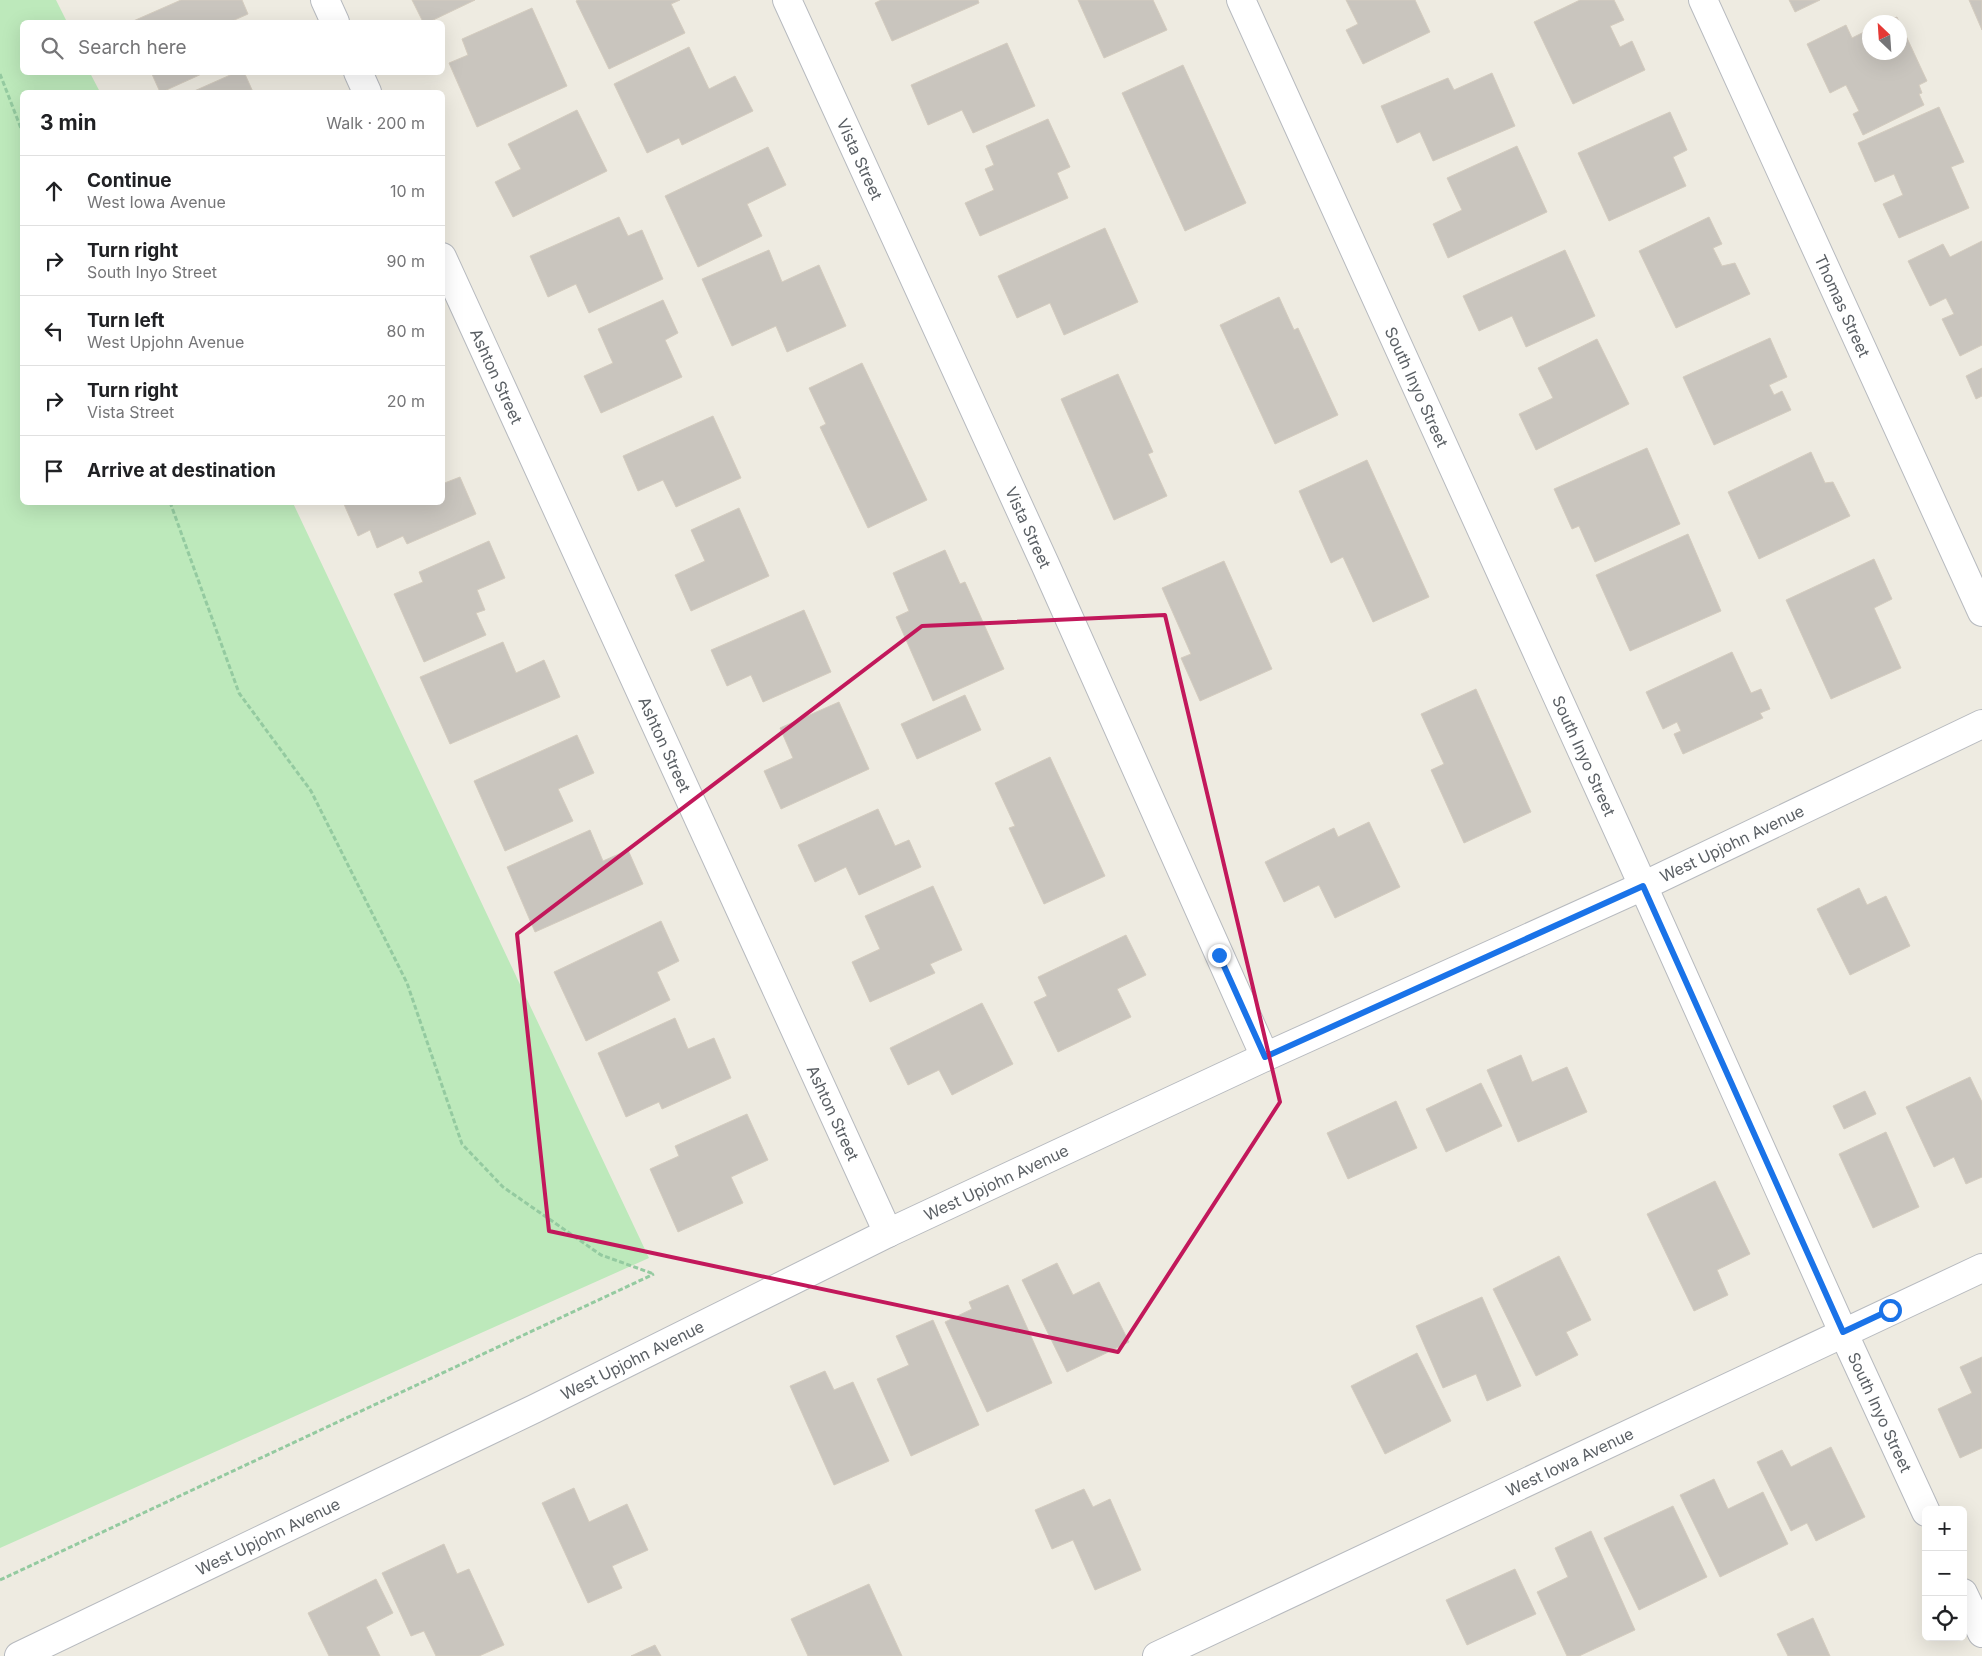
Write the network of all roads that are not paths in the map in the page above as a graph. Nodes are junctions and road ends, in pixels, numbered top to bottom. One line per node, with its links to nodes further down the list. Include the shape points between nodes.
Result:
1 (325, 0): 5 (street)
2 (787, 0): 12 (street, Vista Street, via 1045,564)
3 (1241, 0): 11 (street, South Inyo Street)
4 (1703, 0): 9 (street, Thomas Street)
5 (334, 20)
6 (359, 75): 7 (street)
7 (366, 90)
8 (445, 264): 13 (street, Ashton Street)
9 (1982, 612)
10 (1982, 724): 11 (street, West Upjohn Avenue)
11 (1643, 886): 12 (street, West Upjohn Avenue); 15 (street, South Inyo Street)
12 (1265, 1057): 13 (street, West Upjohn Avenue)
13 (888, 1233): 19 (street, West Upjohn Avenue, via 534,1409)
14 (1982, 1268): 15 (street, West Iowa Avenue)
15 (1843, 1332): 16 (street, South Inyo Street); 20 (street, West Iowa Avenue)
16 (1923, 1506)
17 (1964, 1596): 18 (street)
18 (1982, 1633)
19 (19, 1656)
20 (1157, 1656)

